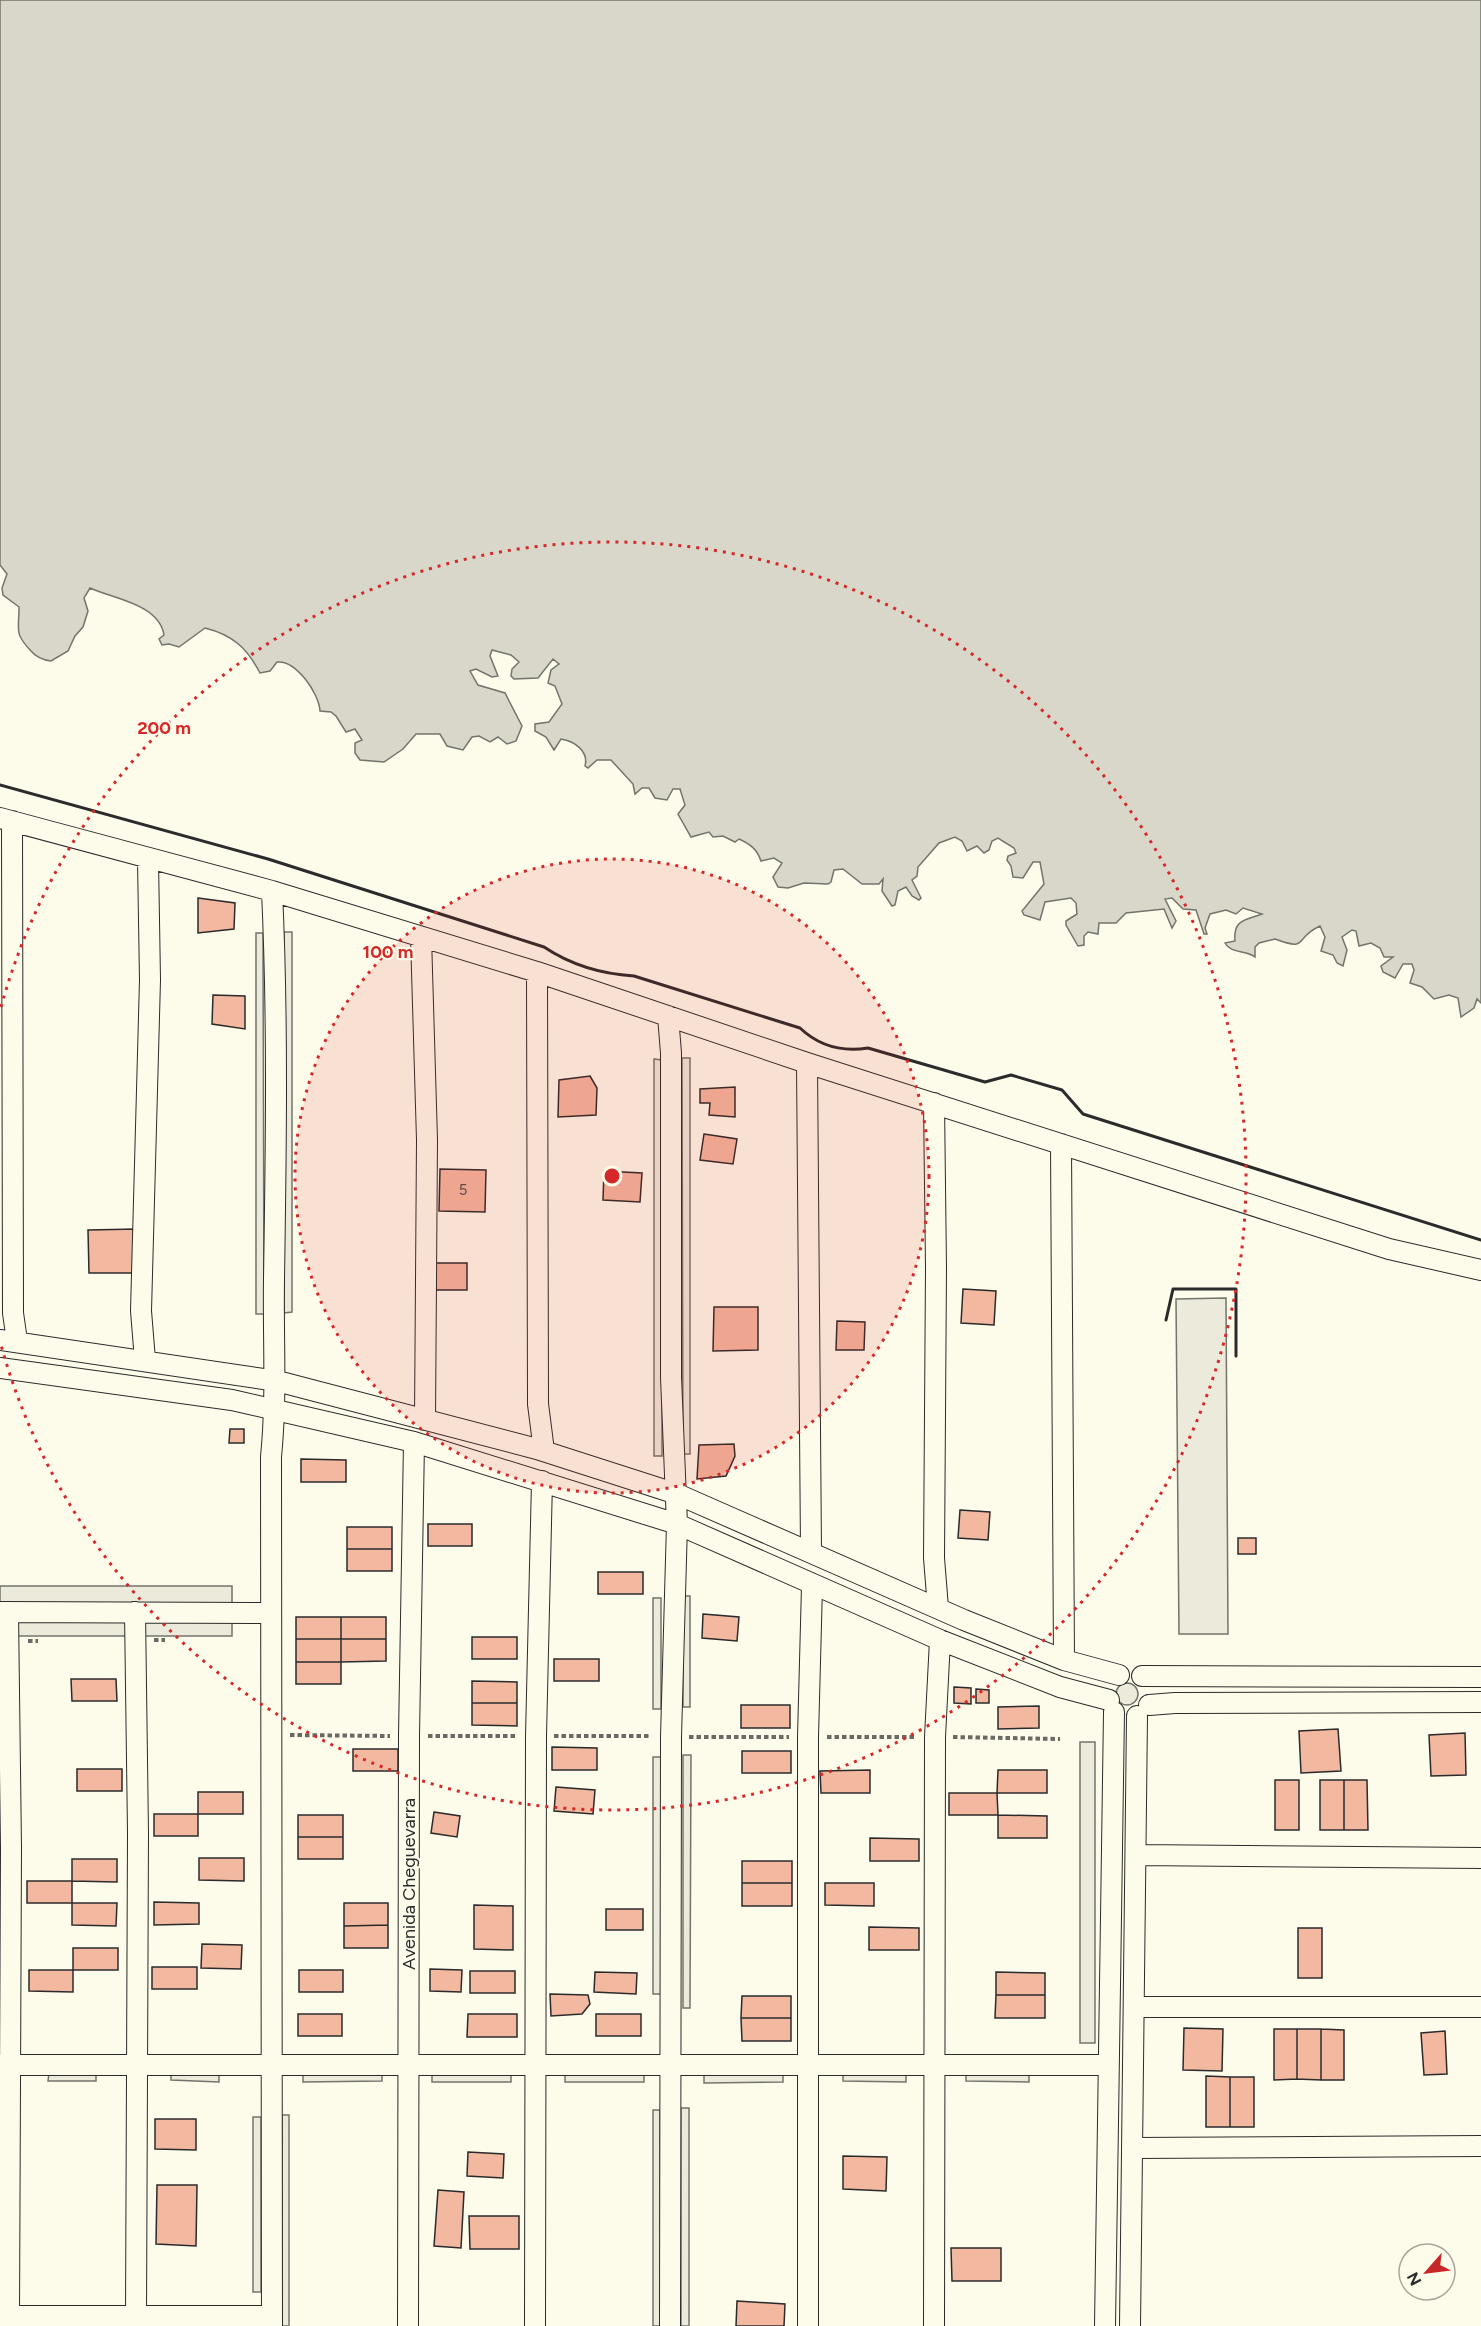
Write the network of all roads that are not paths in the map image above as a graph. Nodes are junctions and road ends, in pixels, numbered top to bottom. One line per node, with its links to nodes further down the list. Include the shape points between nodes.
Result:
1 (6, 820): 2 (street); 11 (street, via 13,1301)
2 (148, 860): 3 (street); 12 (street, via 150,980 141,1311)
3 (272, 891): 4 (street); 14 (street, via 273,1333)
4 (421, 937): 5 (street); 16 (street, via 427,1140)
5 (537, 972): 6 (street); 18 (street, via 538,1404)
6 (668, 1016): 7 (street); 20 (street, via 671,1377)
7 (807, 1063): 8 (street); 22 (street)
8 (934, 1103): 9 (street); 24 (street, via 934,1558)
9 (1061, 1143): 10 (street, via 1389,1249); 29 (street)
10 (1481, 1270)
11 (8, 1340): 12 (street)
12 (145, 1360): 14 (street)
13 (0, 1368): 15 (street, via 129,1384)
14 (277, 1381): 15 (street); 16 (street)
15 (276, 1410): 17 (street); 27 (street, via 271,1457)
16 (426, 1420): 18 (street)
17 (414, 1442): 19 (street); 43 (street, Avenida Cheguevarra)
18 (544, 1451): 20 (street)
19 (542, 1480): 21 (street); 48 (street)
20 (677, 1494): 21 (street); 22 (street)
21 (677, 1524): 23 (street); 44 (street, via 671,1737)
22 (811, 1551): 24 (street)
23 (812, 1586): 28 (street); 47 (street)
24 (938, 1608): 29 (street)
25 (4, 1612): 26 (street); 40 (street, via 11,1848)
26 (135, 1612): 27 (street); 41 (street)
27 (271, 1613): 42 (street)
28 (940, 1640): 34 (street); 45 (street, via 934,1737)
29 (1064, 1660): 30 (street)
30 (1119, 1675): 31 (street, via 1127,1671); 34 (street, via 1113,1677 1105,1691)
31 (1142, 1676): 32 (street); 35 (street, via 1151,1689)
32 (1481, 1677)
33 (1481, 1702): 35 (street, via 1175,1702)
34 (1112, 1706): 35 (street, via 1121,1716); 46 (street)
35 (1143, 1710): 36 (street)
36 (1137, 1855): 37 (street); 38 (street)
37 (1481, 1858)
38 (1134, 2007): 39 (street); 50 (street)
39 (1481, 2007)
40 (4, 2065): 41 (street); 51 (street)
41 (136, 2065): 42 (street); 52 (street)
42 (272, 2065): 43 (street); 53 (street)
43 (409, 2065): 48 (street); 54 (street, Avenida Cheguevarra)
44 (672, 2065): 47 (street); 48 (street); 56 (street)
45 (934, 2065): 46 (street); 47 (street); 58 (street)
46 (1107, 2065): 59 (street)
47 (807, 2066): 57 (street)
48 (535, 2067): 55 (street)
49 (1481, 2146): 50 (street)
50 (1134, 2148): 60 (street)
51 (5, 2316): 52 (street)
52 (136, 2317): 53 (street)
53 (272, 2321)
54 (408, 2326)
55 (535, 2326)
56 (670, 2326)
57 (808, 2326)
58 (934, 2326)
59 (1105, 2326)
60 (1130, 2326)

